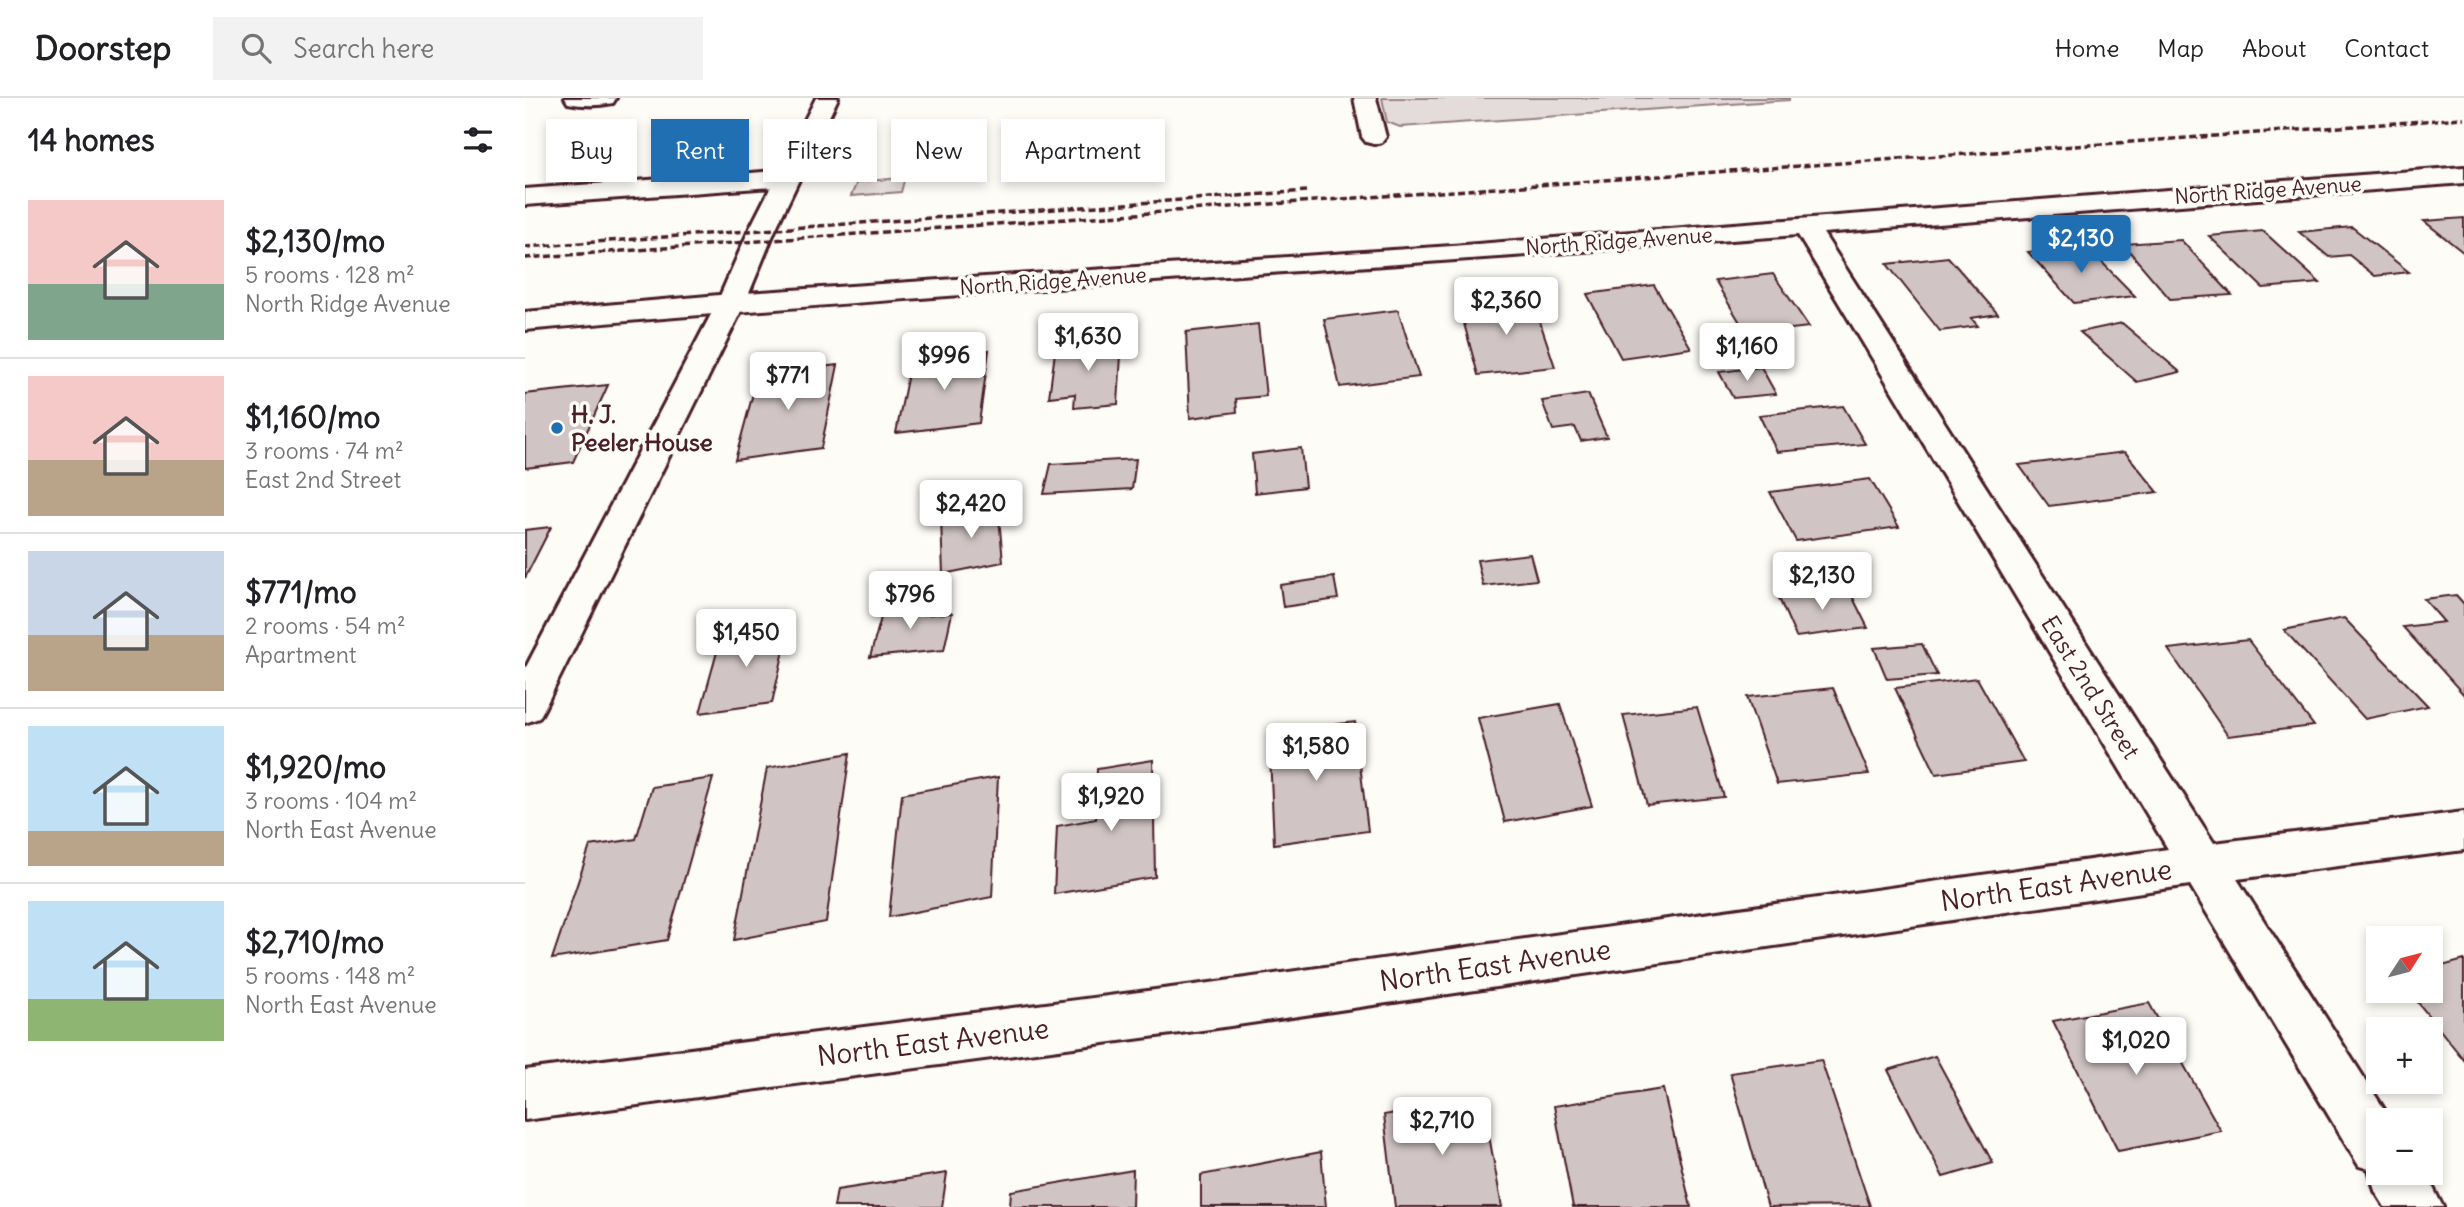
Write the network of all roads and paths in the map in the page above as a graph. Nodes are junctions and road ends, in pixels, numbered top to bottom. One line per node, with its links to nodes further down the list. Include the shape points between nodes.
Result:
1 (576, 98): 2 (street)
2 (605, 98)
3 (827, 98): 5 (street)
4 (1365, 98): 6 (street)
5 (816, 119)
6 (1374, 137)
7 (2464, 175): 13 (street, North Ridge Avenue)
8 (763, 180): 11 (street)
9 (673, 182): 11 (street)
10 (785, 182): 14 (street)
11 (669, 187): 12 (street)
12 (525, 197)
13 (1806, 227): 14 (street, North Ridge Avenue); 18 (street, East 2nd Street)
14 (731, 303): 15 (street, North Ridge Avenue); 16 (street)
15 (525, 321)
16 (525, 707)
17 (2464, 831): 18 (street, North East Avenue)
18 (2201, 864): 19 (street, North East Avenue, via 1197,1008); 20 (street, East 2nd Street)
19 (525, 1095)
20 (2366, 1128)
21 (2403, 1185): 22 (street)
22 (2416, 1207)

